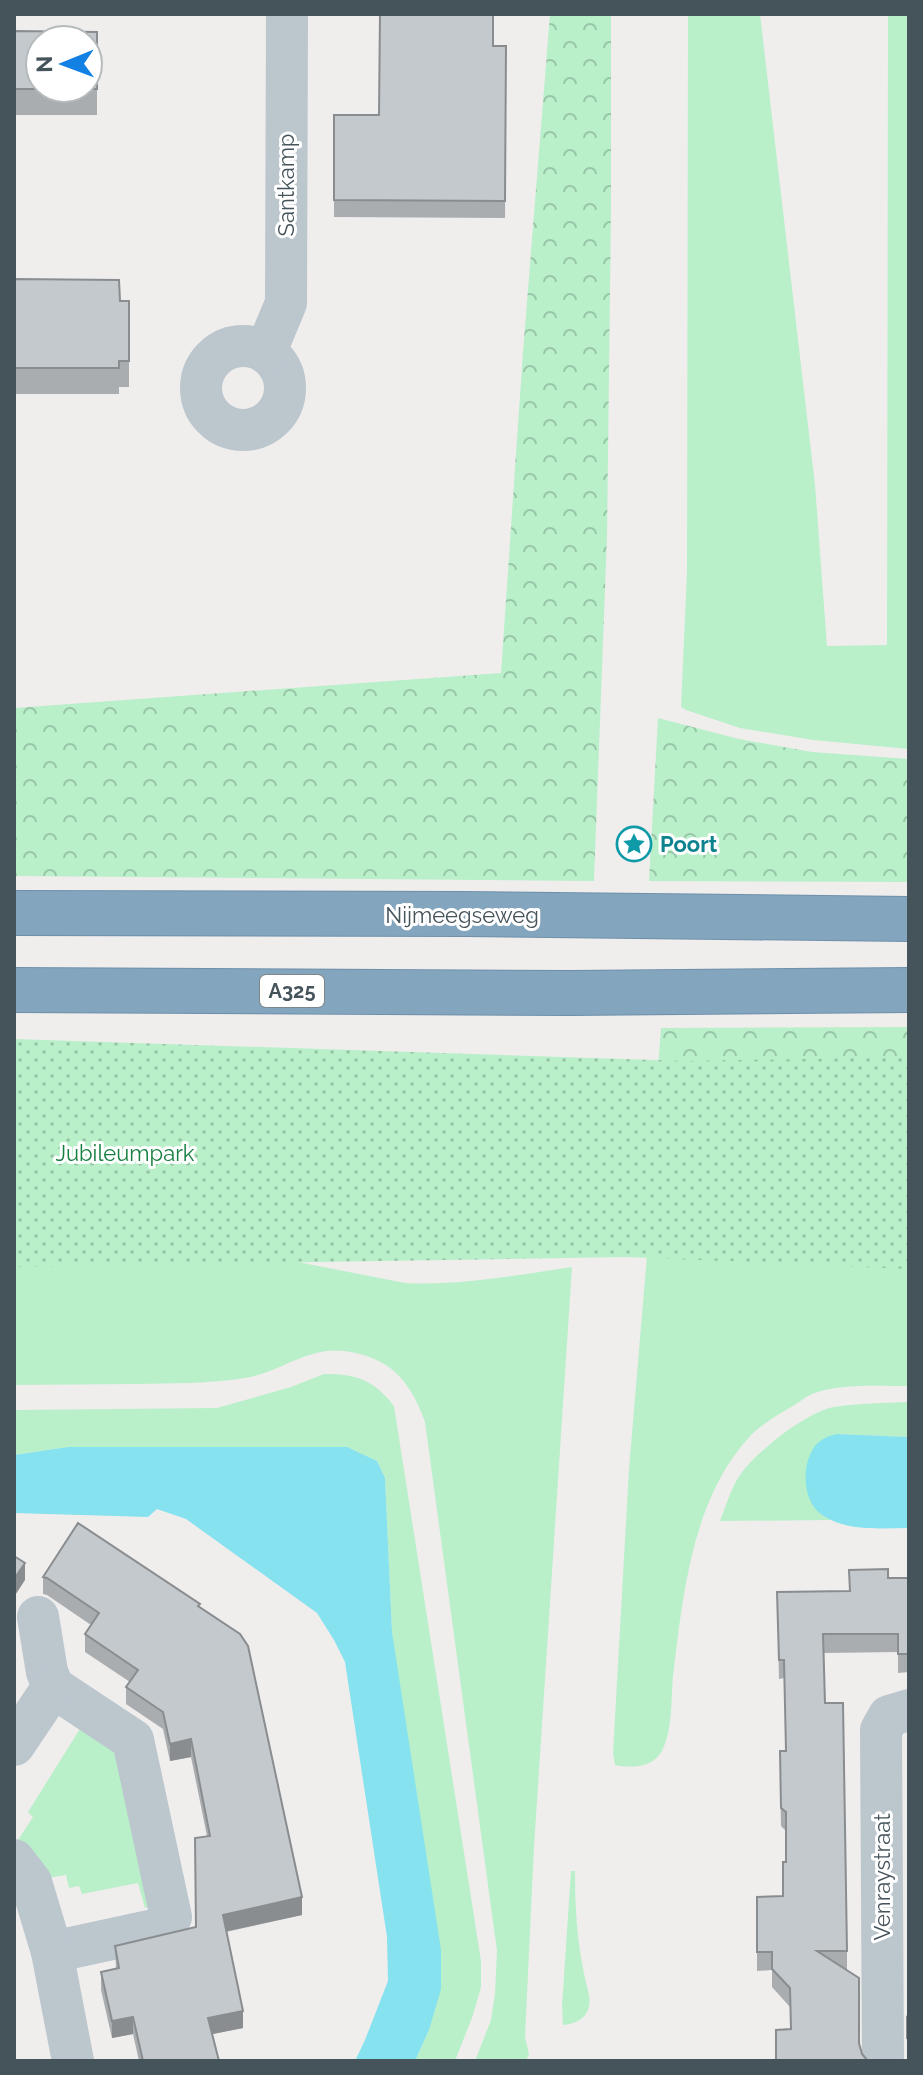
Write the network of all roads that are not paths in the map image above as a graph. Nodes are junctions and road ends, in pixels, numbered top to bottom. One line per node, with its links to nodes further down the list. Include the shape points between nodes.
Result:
1 (287, 14): 2 (street, Santkamp, via 286,303)
2 (266, 351)
3 (14, 913): 4 (highway, Nijmeegseweg)
4 (909, 919)
5 (14, 990): 6 (highway, A325)
6 (909, 990)
7 (38, 1617): 8 (street)
8 (53, 1687): 10 (street); 12 (street, via 133,1740 171,1917 163,1928)
9 (909, 1710): 14 (street, Venraystraat, via 889,1716 881,1730)
10 (14, 1745)
11 (14, 1860): 12 (street, via 31,1882)
12 (52, 1952): 13 (street)
13 (73, 2061)
14 (883, 2061)

